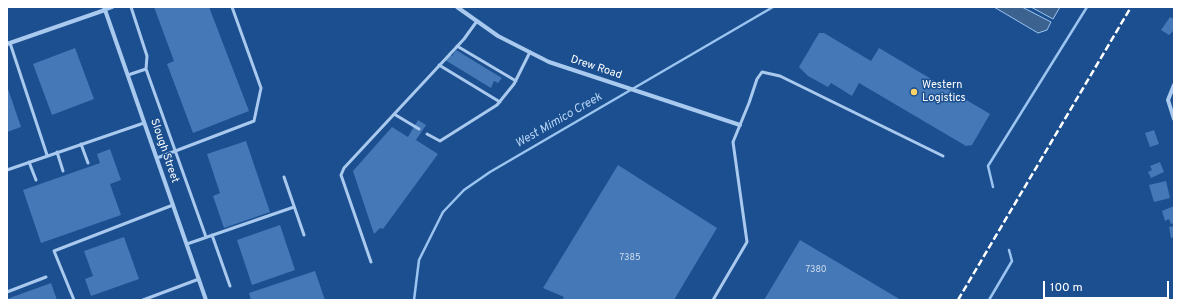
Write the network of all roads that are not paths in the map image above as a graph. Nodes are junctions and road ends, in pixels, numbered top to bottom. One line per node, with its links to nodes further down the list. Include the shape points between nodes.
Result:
1 (113, 7): 5 (lane)
2 (131, 7): 11 (lane, via 147,56)
3 (232, 7): 24 (lane, via 261,88 254,121)
4 (457, 7): 6 (street, Drew Road)
5 (104, 8): 7 (street); 12 (street, Slough Street)
6 (478, 21): 8 (lane); 9 (street, Drew Road, via 498,36)
7 (8, 43): 26 (lane)
8 (457, 46): 10 (lane); 13 (lane)
9 (530, 52): 13 (lane); 20 (street, Drew Road, via 549,62)
10 (439, 65): 15 (lane); 17 (lane)
11 (146, 68): 12 (lane); 24 (lane)
12 (128, 75): 19 (street, Slough Street)
13 (516, 81): 15 (lane)
14 (1174, 85): 16 (street, via 1169,96)
15 (500, 102): 22 (lane, via 440,141)
16 (1172, 111): 18 (street)
17 (394, 114): 21 (lane); 41 (lane, via 344,168 341,176)
18 (1174, 119)
19 (144, 123): 23 (lane); 28 (street, Slough Street)
20 (740, 125): 27 (lane, via 756,79 762,72 780,76); 49 (lane, via 733,142 748,242)
21 (419, 129)
22 (427, 134)
23 (81, 144): 25 (lane); 30 (lane)
24 (176, 151): 28 (lane); 39 (lane)
25 (57, 152): 26 (lane); 32 (lane)
26 (47, 155): 29 (lane)
27 (943, 156)
28 (157, 158): 35 (street, Slough Street)
29 (29, 162): 31 (lane); 34 (lane)
30 (88, 162)
31 (7, 170)
32 (63, 171)
33 (284, 177): 36 (lane)
34 (36, 180)
35 (173, 205): 40 (street, Slough Street); 46 (lane, via 54,251)
36 (294, 207): 37 (lane); 38 (lane)
37 (212, 235): 39 (lane); 44 (lane)
38 (304, 235)
39 (206, 237): 40 (lane)
40 (187, 244): 43 (street, Slough Street)
41 (371, 262)
42 (46, 277): 45 (lane)
43 (199, 279): 47 (lane); 48 (street, Slough Street)
44 (230, 286)
45 (7, 292)
46 (74, 300)
47 (143, 300)
48 (206, 300)
49 (713, 300)

